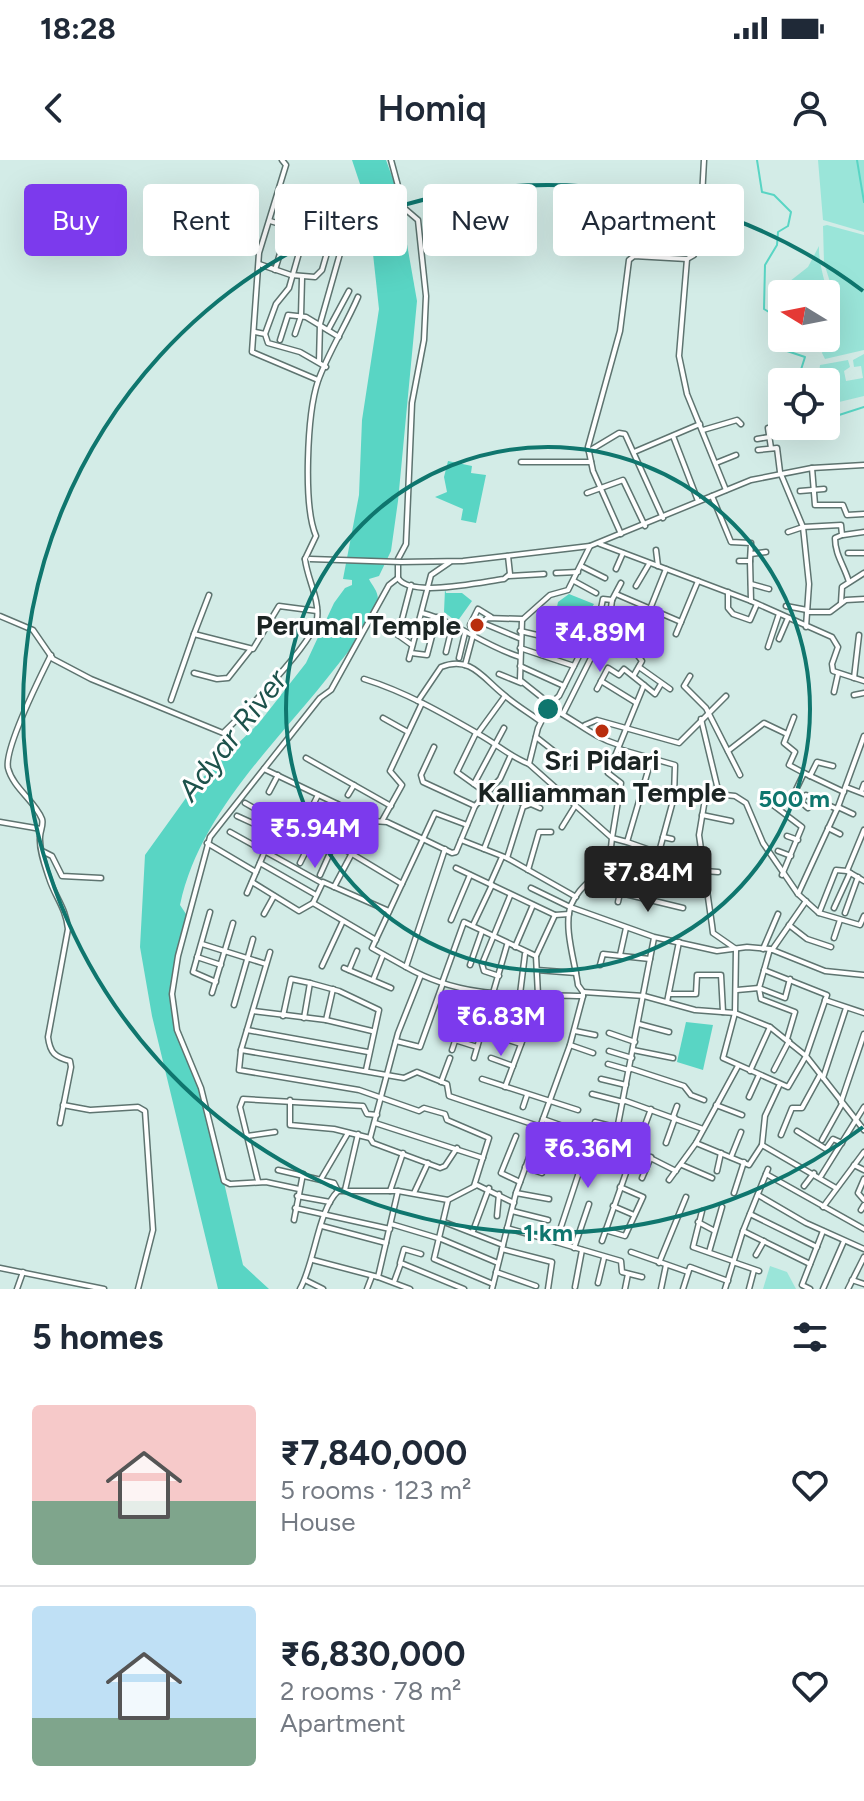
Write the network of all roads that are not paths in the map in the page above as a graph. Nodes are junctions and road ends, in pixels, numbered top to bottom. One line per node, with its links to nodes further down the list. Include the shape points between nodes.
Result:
1 (282, 160): 4 (street, via 286,165)
2 (391, 160): 87 (street, via 404,208 418,220 425,281 424,340 412,403 406,544 398,559)
3 (704, 160): 10 (street, via 696,251)
4 (270, 221): 5 (street); 11 (street)
5 (275, 223)
6 (279, 256): 12 (street)
7 (298, 256): 13 (street)
8 (326, 256): 14 (street, via 315,277)
9 (339, 256): 20 (street)
10 (687, 259): 30 (street, via 679,356); 39 (street, via 640,255 629,260 620,331)
11 (259, 264): 12 (street); 22 (street)
12 (275, 270): 13 (street)
13 (293, 276): 14 (street); 23 (street)
14 (302, 277): 19 (street)
15 (349, 291): 17 (street)
16 (358, 297): 18 (street)
17 (339, 310): 18 (street); 21 (street)
18 (350, 314): 25 (street)
19 (301, 316): 20 (street); 24 (street); 26 (street, via 288,315)
20 (320, 324): 21 (street); 27 (street)
21 (328, 330): 25 (street)
22 (255, 332): 23 (street); 29 (street, via 253,354)
23 (265, 334): 27 (street, via 268,343)
24 (295, 334)
25 (339, 337): 28 (street)
26 (280, 340)
27 (319, 362): 28 (street)
28 (326, 367): 29 (street)
29 (318, 380): 73 (street, via 308,487 316,536)
30 (700, 424): 32 (street); 33 (street)
31 (741, 424): 32 (street, via 728,420)
32 (703, 430): 44 (street)
33 (673, 436): 40 (street); 55 (street)
34 (768, 437): 35 (street)
35 (757, 439)
36 (770, 440): 37 (street)
37 (771, 448): 38 (street); 47 (street, via 777,448)
38 (758, 450)
39 (588, 452): 40 (street, via 622,433); 43 (street)
40 (634, 452): 57 (street)
41 (736, 455): 44 (street)
42 (521, 462): 43 (street)
43 (591, 462): 48 (street)
44 (716, 463): 50 (street)
45 (864, 465): 46 (street)
46 (812, 468): 47 (street); 51 (street)
47 (780, 472): 50 (street); 59 (street)
48 (601, 486): 53 (street); 58 (street, via 623,480); 62 (street)
49 (824, 489): 51 (street)
50 (726, 490): 54 (street)
51 (813, 490): 52 (street); 56 (street, via 815,505 843,505 847,515)
52 (800, 491)
53 (587, 493)
54 (712, 496): 55 (street); 71 (street, via 731,542 750,542)
55 (698, 501): 57 (street)
56 (864, 514)
57 (663, 518): 58 (street)
58 (645, 526): 62 (street)
59 (803, 527): 60 (street); 63 (street, via 839,524); 110 (street)
60 (788, 532)
61 (864, 532): 63 (street)
62 (621, 534): 64 (street)
63 (842, 535): 91 (street, via 835,538 835,554)
64 (598, 543): 65 (street); 68 (street)
65 (590, 546): 72 (street); 78 (street)
66 (656, 550): 79 (street)
67 (766, 552): 71 (street)
68 (623, 553): 77 (street); 80 (street)
69 (848, 553): 70 (street)
70 (864, 553)
71 (751, 554): 75 (street)
72 (508, 556): 76 (street); 86 (street)
73 (308, 559): 76 (street, bridge); 109 (street)
74 (739, 561): 75 (street)
75 (750, 561): 93 (street)
76 (450, 562): 96 (street, via 434,570)
77 (650, 564): 79 (street); 95 (street)
78 (581, 566): 82 (street); 88 (street)
79 (658, 566): 81 (street)
80 (616, 569)
81 (666, 569): 90 (street); 108 (street)
82 (578, 572): 83 (street); 89 (street)
83 (556, 573)
84 (864, 573): 91 (street)
85 (544, 574): 86 (street)
86 (509, 576): 96 (street)
87 (398, 578): 94 (street); 198 (street, via 389,585 331,690)
88 (605, 578)
89 (573, 581): 99 (street); 118 (street, via 568,590 550,595)
90 (698, 581): 98 (street); 119 (street)
91 (849, 582): 105 (street, via 840,590)
92 (621, 583): 100 (street)
93 (751, 584): 97 (street); 104 (street)
94 (411, 585): 96 (street); 130 (street)
95 (636, 586)
96 (428, 588): 111 (street)
97 (769, 589)
98 (728, 592): 104 (street); 106 (street, via 733,614 750,620)
99 (596, 593)
100 (616, 594): 103 (street); 108 (street)
101 (209, 595): 128 (street)
102 (864, 599): 105 (street)
103 (612, 600): 114 (street); 125 (street, via 603,599)
104 (751, 601): 106 (street)
105 (841, 603): 110 (street, via 830,612)
106 (757, 604): 112 (street)
107 (786, 606): 110 (street)
108 (649, 609): 119 (street); 124 (street)
109 (317, 611): 139 (street, via 279,606); 141 (street, via 316,624 271,684 223,733 91,679)
110 (807, 611): 122 (street)
111 (422, 613): 115 (street); 135 (street)
112 (779, 614): 117 (street); 137 (street)
113 (0, 616): 141 (street, via 33,630)
114 (610, 616)
115 (437, 617): 120 (street); 135 (street, via 427,655 410,656)
116 (491, 617): 118 (street); 121 (street); 131 (street, via 477,610 470,625)
117 (788, 618): 122 (street); 134 (street)
118 (523, 619): 126 (street)
119 (681, 622): 129 (street)
120 (453, 623): 127 (street); 140 (street)
121 (483, 623): 131 (street); 133 (street)
122 (806, 627): 152 (street, via 835,640 831,668)
123 (391, 629): 130 (street)
124 (642, 629)
125 (596, 630): 136 (street); 149 (street, via 640,657); 175 (street, via 596,648)
126 (519, 631): 133 (street); 136 (street)
127 (466, 632): 131 (street); 143 (street)
128 (194, 634): 139 (street); 170 (street)
129 (676, 634)
130 (398, 635): 135 (street)
131 (474, 635): 142 (street); 146 (street)
132 (859, 635): 144 (street)
133 (519, 638): 138 (street)
134 (779, 639)
135 (413, 646)
136 (584, 646): 148 (street)
137 (768, 647)
138 (519, 648): 142 (street); 148 (street)
139 (250, 650): 150 (street, via 228,678)
140 (446, 652)
141 (51, 655): 241 (street, via 33,687 8,760 15,782 43,819)
142 (520, 657): 147 (street)
143 (459, 658)
144 (857, 659): 145 (street); 155 (street)
145 (864, 660)
146 (465, 665): 168 (street, via 479,670); 171 (street, via 441,667)
147 (519, 666): 159 (street); 162 (street)
148 (574, 666): 162 (street)
149 (639, 667): 153 (street); 160 (street)
150 (194, 673)
151 (499, 674): 159 (street)
152 (838, 674): 155 (street); 165 (street)
153 (633, 676): 157 (street, via 608,668); 161 (street)
154 (690, 676): 174 (street, via 684,686)
155 (854, 678): 158 (street)
156 (364, 679): 171 (street)
157 (601, 681): 163 (street); 172 (street)
158 (864, 681)
159 (521, 683): 173 (street)
160 (662, 683): 161 (street, via 655,694); 164 (street)
161 (644, 685): 172 (street)
162 (564, 686): 173 (street)
163 (597, 689)
164 (670, 689)
165 (834, 692)
166 (864, 693): 167 (street)
167 (854, 695)
168 (505, 696): 179 (street); 184 (street)
169 (726, 696): 174 (street)
170 (171, 700)
171 (420, 702): 183 (street); 184 (street)
172 (635, 702): 181 (street)
173 (550, 706): 175 (street); 179 (street)
174 (708, 713): 178 (street); 191 (street)
175 (563, 714): 180 (street)
176 (794, 717): 185 (street)
177 (383, 718): 183 (street)
178 (701, 719): 181 (street, via 679,743); 212 (street)
179 (540, 721): 186 (street)
180 (585, 725): 181 (street, via 593,719); 190 (street, via 593,736)
181 (625, 726): 190 (street)
182 (504, 728): 188 (street)
183 (408, 732): 220 (street, via 390,771 402,785)
184 (477, 733): 188 (street); 203 (street, via 456,769)
185 (787, 734): 191 (street, via 764,723); 199 (street, via 784,743 795,752 789,765)
186 (535, 736): 195 (street); 196 (street)
187 (864, 736): 206 (street)
188 (496, 745): 192 (street); 203 (street)
189 (434, 747): 221 (street, via 421,775 423,782)
190 (619, 747): 193 (street); 250 (street, via 608,773 621,787)
191 (728, 751): 201 (street)
192 (510, 757): 196 (street); 211 (street)
193 (652, 757): 248 (street, via 675,765 674,797); 255 (street)
194 (306, 758): 205 (street)
195 (569, 763)
196 (529, 764): 222 (street)
197 (833, 766): 202 (street, via 817,762)
198 (264, 769): 200 (street); 256 (street)
199 (804, 773): 202 (street); 215 (street, via 792,797)
200 (278, 775): 207 (street); 209 (street)
201 (740, 775)
202 (810, 776): 206 (street)
203 (474, 784): 211 (street)
204 (864, 784): 208 (street)
205 (354, 785): 210 (street); 220 (street)
206 (845, 789): 208 (street); 225 (street)
207 (269, 792)
208 (862, 793)
209 (318, 795): 217 (street); 227 (street)
210 (348, 795)
211 (489, 795): 221 (street)
212 (719, 795): 229 (street, via 706,793); 280 (street, via 746,803)
213 (511, 796): 218 (street)
214 (502, 802): 260 (street)
215 (801, 802): 224 (street); 225 (street, via 805,795)
216 (245, 803): 231 (street)
217 (337, 804): 226 (street); 237 (street)
218 (525, 805): 223 (street); 267 (street)
219 (773, 805): 254 (street, via 802,827)
220 (391, 806): 234 (street)
221 (475, 806): 238 (street)
222 (575, 806): 239 (street); 250 (street)
223 (540, 808)
224 (808, 808)
225 (838, 808): 228 (street); 240 (street)
226 (355, 812): 233 (street); 258 (street)
227 (309, 813)
228 (853, 814)
229 (701, 815): 235 (street); 274 (street)
230 (237, 816): 231 (street, via 258,827)
231 (268, 816): 232 (street, via 274,807)
232 (294, 821): 245 (street); 249 (street)
233 (373, 821): 234 (street); 257 (street)
234 (382, 821): 251 (street)
235 (731, 821)
236 (0, 822): 241 (street)
237 (327, 825)
238 (467, 825): 251 (street, via 435,813); 253 (street)
239 (562, 827)
240 (828, 828): 246 (street); 293 (street)
241 (41, 829): 262 (street)
242 (864, 830): 277 (street)
243 (230, 832): 261 (street)
244 (551, 832): 273 (street, via 539,832)
245 (315, 833): 258 (street); 269 (street)
246 (840, 834)
247 (787, 836): 254 (street)
248 (663, 837): 252 (street); 264 (street)
249 (286, 838)
250 (612, 838): 255 (street); 288 (street, via 608,862)
251 (423, 839): 259 (street); 286 (street)
252 (672, 839)
253 (461, 840): 259 (street, via 454,853); 260 (street)
254 (798, 840): 266 (street)
255 (627, 842): 264 (street)
256 (207, 843): 275 (street); 500 (street, via 175,969 174,1015 201,1088 224,1181)
257 (358, 843)
258 (335, 845): 265 (street); 278 (street)
259 (445, 849): 350 (street)
260 (484, 849): 267 (street)
261 (265, 850): 268 (street); 285 (street)
262 (42, 851): 281 (street, via 52,856 62,876); 436 (street, via 53,891 64,904 68,929 48,1037 56,1057 70,1061)
263 (778, 851): 266 (street)
264 (659, 852): 272 (street, via 673,858)
265 (351, 855): 286 (street); 289 (street)
266 (791, 856): 280 (street)
267 (504, 857): 273 (street); 287 (street)
268 (260, 863): 275 (street); 294 (street)
269 (300, 863)
270 (650, 866): 272 (street)
271 (456, 868): 279 (street)
272 (670, 869): 282 (street, via 683,877)
273 (528, 870): 297 (street)
274 (704, 871): 276 (street); 282 (street)
275 (256, 872): 284 (street)
276 (718, 872)
277 (849, 872): 283 (street); 304 (street); 307 (street, via 834,872)
278 (320, 875)
279 (470, 875): 287 (street); 314 (street)
280 (782, 875): 293 (street)
281 (101, 878)
282 (706, 879): 332 (street, via 713,933)
283 (861, 879): 308 (street)
284 (252, 882): 291 (street); 295 (street)
285 (322, 883): 289 (street); 294 (street)
286 (402, 884): 305 (street)
287 (491, 885): 296 (street); 318 (street)
288 (588, 885): 292 (street); 297 (street)
289 (334, 887): 305 (street)
290 (531, 888): 302 (street)
291 (247, 893)
292 (620, 893): 299 (street); 303 (street)
293 (798, 894): 298 (street)
294 (316, 895): 300 (street)
295 (274, 896): 300 (street, via 299,911); 309 (street)
296 (510, 896): 301 (street); 322 (street)
297 (576, 897): 302 (street)
298 (806, 901): 307 (street); 319 (street)
299 (618, 902)
300 (313, 903): 317 (street)
301 (533, 905): 312 (street); 330 (street)
302 (570, 907): 310 (street); 320 (street)
303 (683, 908)
304 (834, 908)
305 (389, 911): 326 (street)
306 (210, 912): 328 (street)
307 (819, 913): 315 (street)
308 (845, 913)
309 (264, 914)
310 (569, 914): 312 (street); 353 (street)
311 (778, 914): 333 (street)
312 (555, 915): 341 (street)
313 (864, 916): 315 (street, via 860,925)
314 (451, 920)
315 (840, 920): 324 (street)
316 (233, 923): 336 (street)
317 (342, 923): 326 (street); 349 (street)
318 (473, 925): 321 (street); 361 (street, via 460,926)
319 (789, 925): 331 (street, via 807,939); 334 (street)
320 (626, 928): 323 (street); 340 (street)
321 (482, 931): 322 (street); 347 (street)
322 (493, 937): 329 (street); 356 (street, via 483,970)
323 (654, 937): 327 (street); 344 (street)
324 (834, 938)
325 (253, 939): 343 (street)
326 (376, 940): 339 (street, via 372,949)
327 (679, 942): 332 (street, via 717,951); 369 (street)
328 (202, 944): 336 (street); 342 (street)
329 (507, 945): 330 (street); 356 (street)
330 (515, 947): 338 (street)
331 (831, 947)
332 (736, 949): 333 (street); 365 (street)
333 (763, 949): 334 (street)
334 (771, 950): 352 (street); 355 (street, via 825,971)
335 (357, 951): 358 (street, via 346,969)
336 (225, 952): 343 (street); 346 (street)
337 (270, 952): 345 (street)
338 (525, 954): 341 (street); 367 (street)
339 (383, 955): 350 (street); 358 (street)
340 (620, 955): 344 (street); 348 (street, via 603,954)
341 (536, 956): 351 (street)
342 (197, 957): 346 (street); 359 (street, via 193,972)
343 (247, 958): 345 (street); 375 (street)
344 (650, 959): 372 (street)
345 (266, 964): 377 (street)
346 (221, 965): 359 (street)
347 (470, 965)
348 (600, 965)
349 (322, 966)
350 (406, 967): 354 (street)
351 (537, 970): 353 (street); 370 (street)
352 (764, 970): 357 (street); 363 (street)
353 (576, 973): 368 (street)
354 (421, 975): 361 (street); 395 (street)
355 (864, 975)
356 (499, 976): 371 (street)
357 (790, 979): 363 (street, via 785,998); 373 (street, via 827,995)
358 (373, 980): 362 (street)
359 (216, 982): 366 (street)
360 (310, 983): 364 (street); 381 (street, via 291,979); 382 (street)
361 (442, 983): 371 (street); 395 (street, via 420,1047)
362 (391, 988)
363 (759, 988): 365 (street); 394 (street, via 761,999 795,1012)
364 (333, 989): 383 (street); 388 (street, via 379,1010)
365 (736, 990): 379 (street)
366 (212, 993)
367 (520, 994): 370 (street); 371 (street)
368 (583, 994): 370 (street); 372 (street); 387 (street)
369 (669, 994): 374 (street); 378 (street, via 696,994 697,975 721,975)
370 (538, 995)
371 (493, 996): 398 (street)
372 (644, 996): 374 (street); 384 (street)
373 (825, 1000): 376 (street); 405 (street)
374 (667, 1002): 378 (street)
375 (234, 1005)
376 (846, 1008): 380 (street); 420 (street)
377 (253, 1011): 381 (street); 386 (street)
378 (723, 1012): 379 (street)
379 (735, 1013): 385 (street); 413 (street, via 722,1055)
380 (864, 1013)
381 (283, 1016): 382 (street)
382 (304, 1018): 383 (street)
383 (326, 1020): 388 (street)
384 (639, 1024): 389 (street); 396 (street)
385 (770, 1027): 394 (street); 417 (street)
386 (247, 1030): 399 (street); 403 (street)
387 (575, 1031): 392 (street); 397 (street)
388 (373, 1032): 403 (street)
389 (669, 1032)
390 (609, 1033): 396 (street)
391 (864, 1034): 435 (street)
392 (595, 1035)
393 (499, 1037): 412 (street, via 522,1041)
394 (788, 1040): 405 (street); 416 (street)
395 (396, 1041): 418 (street)
396 (635, 1042): 401 (street)
397 (570, 1045): 404 (street); 434 (street)
398 (477, 1047): 400 (street, via 455,1039); 407 (street)
399 (241, 1050): 415 (street); 429 (street, via 240,1072)
400 (452, 1050)
401 (633, 1050): 409 (street); 410 (street)
402 (609, 1051): 409 (street)
403 (368, 1052): 415 (street)
404 (593, 1053)
405 (806, 1056): 420 (street); 425 (street, via 788,1087)
406 (450, 1058): 423 (street)
407 (474, 1058)
408 (491, 1058): 412 (street)
409 (632, 1058): 414 (street)
410 (673, 1058)
411 (608, 1064): 414 (street)
412 (513, 1066): 426 (street)
413 (738, 1066): 417 (street); 437 (street)
414 (629, 1069): 424 (street); 432 (street, via 684,1086)
415 (366, 1070): 418 (street)
416 (774, 1070)
417 (750, 1071): 419 (street)
418 (387, 1074): 423 (street, via 407,1078 417,1072); 429 (street)
419 (759, 1075): 425 (street); 430 (street)
420 (822, 1076): 435 (street); 461 (street, via 802,1108 792,1108)
421 (482, 1079): 426 (street)
422 (601, 1079): 424 (street)
423 (441, 1082): 451 (street, via 448,1085 449,1096)
424 (626, 1085): 433 (street)
425 (779, 1086): 472 (street, via 765,1116)
426 (505, 1087): 428 (street)
427 (592, 1094): 433 (street)
428 (527, 1095): 434 (street); 439 (street)
429 (382, 1097): 443 (street); 481 (street, via 419,1111 444,1113 447,1120 488,1137)
430 (749, 1097)
431 (290, 1100): 443 (street, via 362,1106 367,1114); 457 (street, via 290,1125); 462 (street, via 241,1100)
432 (704, 1100)
433 (623, 1101): 441 (street); 452 (street)
434 (549, 1102): 442 (street); 446 (street)
435 (842, 1103): 447 (street); 467 (street)
436 (63, 1105): 449 (street); 591 (street, via 145,1111 153,1230)
437 (716, 1105): 444 (street); 453 (street)
438 (677, 1106): 445 (street)
439 (523, 1107)
440 (864, 1107): 447 (street)
441 (652, 1109): 445 (street); 460 (street)
442 (578, 1110)
443 (377, 1115): 450 (street)
444 (742, 1115)
445 (674, 1118): 453 (street); 468 (street)
446 (543, 1119): 451 (street); 464 (street)
447 (855, 1121): 454 (street); 470 (street)
448 (595, 1122): 452 (street)
449 (60, 1123)
450 (375, 1123): 465 (street); 473 (street)
451 (541, 1127): 471 (street)
452 (618, 1128): 466 (street)
453 (703, 1129): 469 (street)
454 (864, 1130)
455 (797, 1131): 470 (street, via 826,1149 833,1139)
456 (275, 1132): 462 (street)
457 (348, 1132): 459 (street); 497 (street)
458 (741, 1132): 480 (street)
459 (358, 1133): 465 (street); 508 (street)
460 (642, 1133)
461 (781, 1135)
462 (247, 1136): 500 (street)
463 (516, 1136): 501 (street, via 501,1173)
464 (591, 1136): 466 (street); 552 (street)
465 (370, 1138): 477 (street)
466 (615, 1140): 475 (street)
467 (822, 1140)
468 (666, 1143)
469 (696, 1143): 478 (street); 484 (street)
470 (842, 1143): 494 (street)
471 (534, 1144): 474 (street); 486 (street)
472 (762, 1145): 482 (street, via 749,1165); 492 (street)
473 (457, 1148): 481 (street); 483 (street, via 441,1168)
474 (551, 1149)
475 (634, 1150): 479 (street); 504 (street)
476 (864, 1152): 485 (street)
477 (403, 1153): 483 (street); 510 (street)
478 (721, 1153): 480 (street); 490 (street)
479 (651, 1157): 489 (street); 495 (street)
480 (731, 1157): 482 (street)
481 (483, 1158): 502 (street)
482 (744, 1162): 514 (street)
483 (428, 1163): 512 (street)
484 (682, 1165): 489 (street); 496 (street)
485 (854, 1165): 488 (street); 506 (street)
486 (525, 1167): 491 (street); 501 (street)
487 (278, 1170): 493 (street)
488 (864, 1170)
489 (676, 1171): 499 (street)
490 (717, 1171)
491 (542, 1173)
492 (814, 1173): 494 (street); 503 (street)
493 (303, 1174): 497 (street); 507 (street)
494 (820, 1177): 506 (street)
495 (642, 1178)
496 (712, 1178)
497 (321, 1179): 509 (street)
498 (864, 1179): 524 (street, via 858,1193)
499 (669, 1180)
500 (258, 1181): 507 (street)
501 (520, 1182): 513 (street)
502 (474, 1186): 505 (street); 520 (street)
503 (804, 1186)
504 (620, 1187): 525 (street); 533 (street, via 643,1197)
505 (489, 1188): 515 (street); 545 (street)
506 (836, 1188): 527 (street)
507 (299, 1189): 517 (street)
508 (345, 1190): 509 (street); 510 (street)
509 (338, 1191): 521 (street)
510 (390, 1191): 511 (street)
511 (398, 1191): 512 (street); 540 (street)
512 (414, 1193): 520 (street)
513 (516, 1193): 519 (street); 522 (street)
514 (734, 1193)
515 (499, 1194): 522 (street); 534 (street)
516 (758, 1195): 527 (street, via 767,1172); 532 (street); 547 (street)
517 (297, 1196): 521 (street); 528 (street)
518 (686, 1197): 569 (street)
519 (549, 1199)
520 (448, 1200): 537 (street)
521 (330, 1202): 531 (street)
522 (514, 1203): 529 (street)
523 (589, 1204): 556 (street)
524 (863, 1205)
525 (613, 1206): 533 (street); 543 (street)
526 (722, 1207): 544 (street)
527 (823, 1207): 542 (street)
528 (295, 1208): 531 (street); 535 (street)
529 (512, 1211): 536 (street); 541 (street)
530 (702, 1211): 538 (street)
531 (326, 1214): 539 (street); 540 (street)
532 (750, 1214): 546 (street); 555 (street)
533 (634, 1215): 543 (street, via 625,1236)
534 (497, 1216)
535 (294, 1220)
536 (548, 1220)
537 (444, 1222): 545 (street); 548 (street)
538 (698, 1222): 544 (street); 560 (street, via 692,1242)
539 (322, 1226): 553 (street); 565 (street)
540 (391, 1226): 548 (street); 553 (street)
541 (507, 1228): 552 (street); 554 (street)
542 (864, 1229)
543 (605, 1230): 549 (street)
544 (713, 1230): 560 (street)
545 (473, 1231): 554 (street)
546 (743, 1231): 550 (street); 566 (street)
547 (823, 1231): 551 (street); 555 (street)
548 (441, 1239): 568 (street); 586 (street, via 436,1261)
549 (602, 1241)
550 (764, 1241): 562 (street); 570 (street)
551 (844, 1241): 557 (street); 605 (street)
552 (556, 1242): 556 (street)
553 (386, 1243): 577 (street)
554 (502, 1247): 568 (street); 598 (street, via 552,1262)
555 (817, 1247): 570 (street)
556 (574, 1248): 558 (street)
557 (864, 1249)
558 (582, 1250): 564 (street); 588 (street)
559 (631, 1252): 569 (street)
560 (709, 1252): 566 (street)
561 (421, 1254): 567 (street, via 404,1249)
562 (756, 1255)
563 (864, 1257): 581 (street)
564 (604, 1258): 576 (street, via 621,1261 622,1272); 584 (street)
565 (313, 1260): 577 (street); 579 (street)
566 (733, 1262): 582 (street); 603 (street, via 756,1270)
567 (400, 1263): 583 (street); 597 (street)
568 (498, 1263): 574 (street)
569 (659, 1263): 571 (street)
570 (810, 1264): 604 (street, via 802,1285)
571 (666, 1265): 575 (street); 600 (street)
572 (0, 1268): 573 (street)
573 (23, 1271): 589 (street); 590 (street)
574 (496, 1272): 586 (street); 587 (street)
575 (688, 1272): 582 (street, via 690,1267); 601 (street)
576 (628, 1274): 578 (street); 599 (street)
577 (375, 1276): 580 (street); 594 (street)
578 (642, 1277)
579 (305, 1280): 592 (street); 593 (street)
580 (387, 1280): 583 (street); 595 (street)
581 (852, 1280): 585 (street); 606 (street)
582 (728, 1281): 602 (street)
583 (394, 1282): 596 (street)
584 (598, 1283)
585 (864, 1284)
586 (493, 1286)
587 (536, 1286)
588 (575, 1287)
589 (17, 1289)
590 (104, 1289)
591 (138, 1289)
592 (300, 1289)
593 (323, 1289)
594 (367, 1289)
595 (383, 1289)
596 (408, 1289)
597 (464, 1289)
598 (548, 1289)
599 (625, 1289)
600 (661, 1289)
601 (683, 1289)
602 (725, 1289)
603 (749, 1289)
604 (810, 1289)
605 (823, 1289)
606 (848, 1289)

